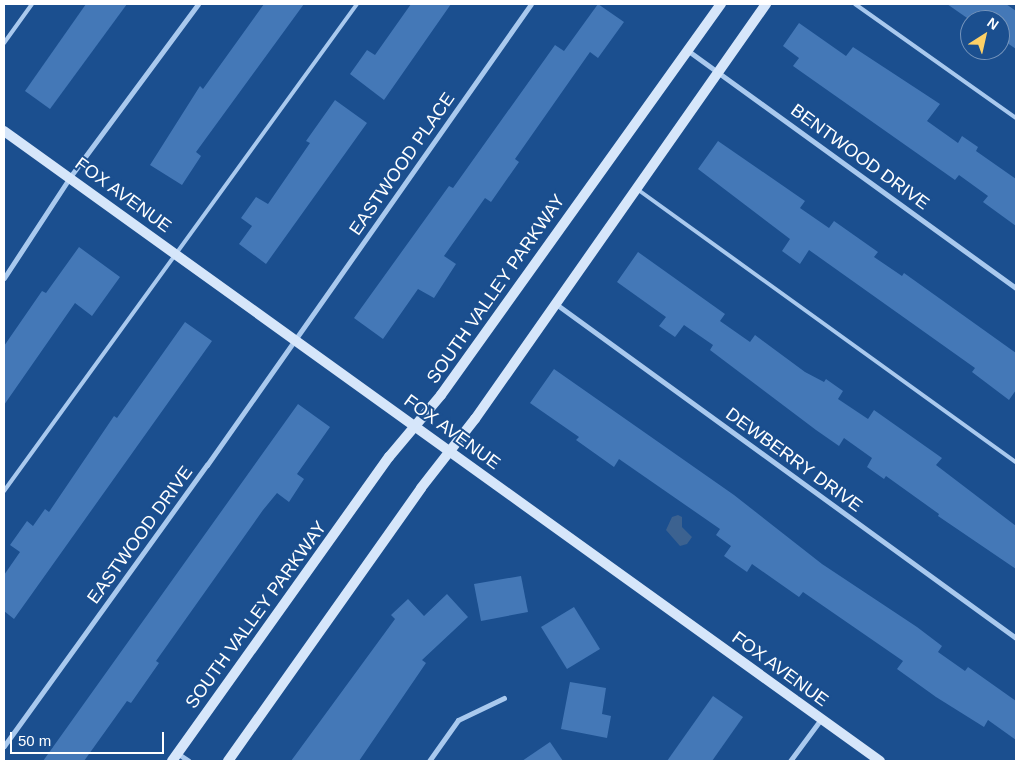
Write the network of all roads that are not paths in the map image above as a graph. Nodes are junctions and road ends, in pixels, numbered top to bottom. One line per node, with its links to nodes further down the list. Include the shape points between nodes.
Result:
1 (32, 4): 8 (lane)
2 (198, 4): 13 (street)
3 (358, 4): 15 (lane)
4 (531, 4): 19 (street, EASTWOOD PLACE)
5 (721, 4): 9 (main road, SOUTH VALLEY PARKWAY)
6 (766, 4): 10 (main road)
7 (855, 4): 11 (lane)
8 (4, 43)
9 (686, 50): 10 (street, BENTWOOD DRIVE); 20 (main road, SOUTH VALLEY PARKWAY)
10 (718, 72): 14 (main road); 17 (street, BENTWOOD DRIVE)
11 (1016, 118)
12 (4, 131): 13 (main road, FOX AVENUE)
13 (70, 177): 15 (main road, FOX AVENUE); 16 (street)
14 (636, 189): 18 (main road); 22 (lane)
15 (177, 254): 19 (main road, FOX AVENUE); 23 (lane)
16 (4, 278)
17 (1016, 288)
18 (556, 304): 21 (main road); 24 (street, DEWBERRY DRIVE)
19 (296, 340): 20 (main road, FOX AVENUE); 27 (street, EASTWOOD DRIVE)
20 (416, 426): 21 (main road, FOX AVENUE); 28 (main road, SOUTH VALLEY PARKWAY, via 389,457)
21 (450, 451): 26 (main road, FOX AVENUE); 30 (main road)
22 (1016, 462)
23 (4, 491)
24 (1016, 638)
25 (504, 698): 31 (street, via 458,720)
26 (821, 719): 32 (street); 33 (main road, FOX AVENUE)
27 (4, 746)
28 (175, 757): 29 (street)
29 (189, 761)
30 (228, 761)
31 (429, 761)
32 (790, 761)
33 (880, 761)

